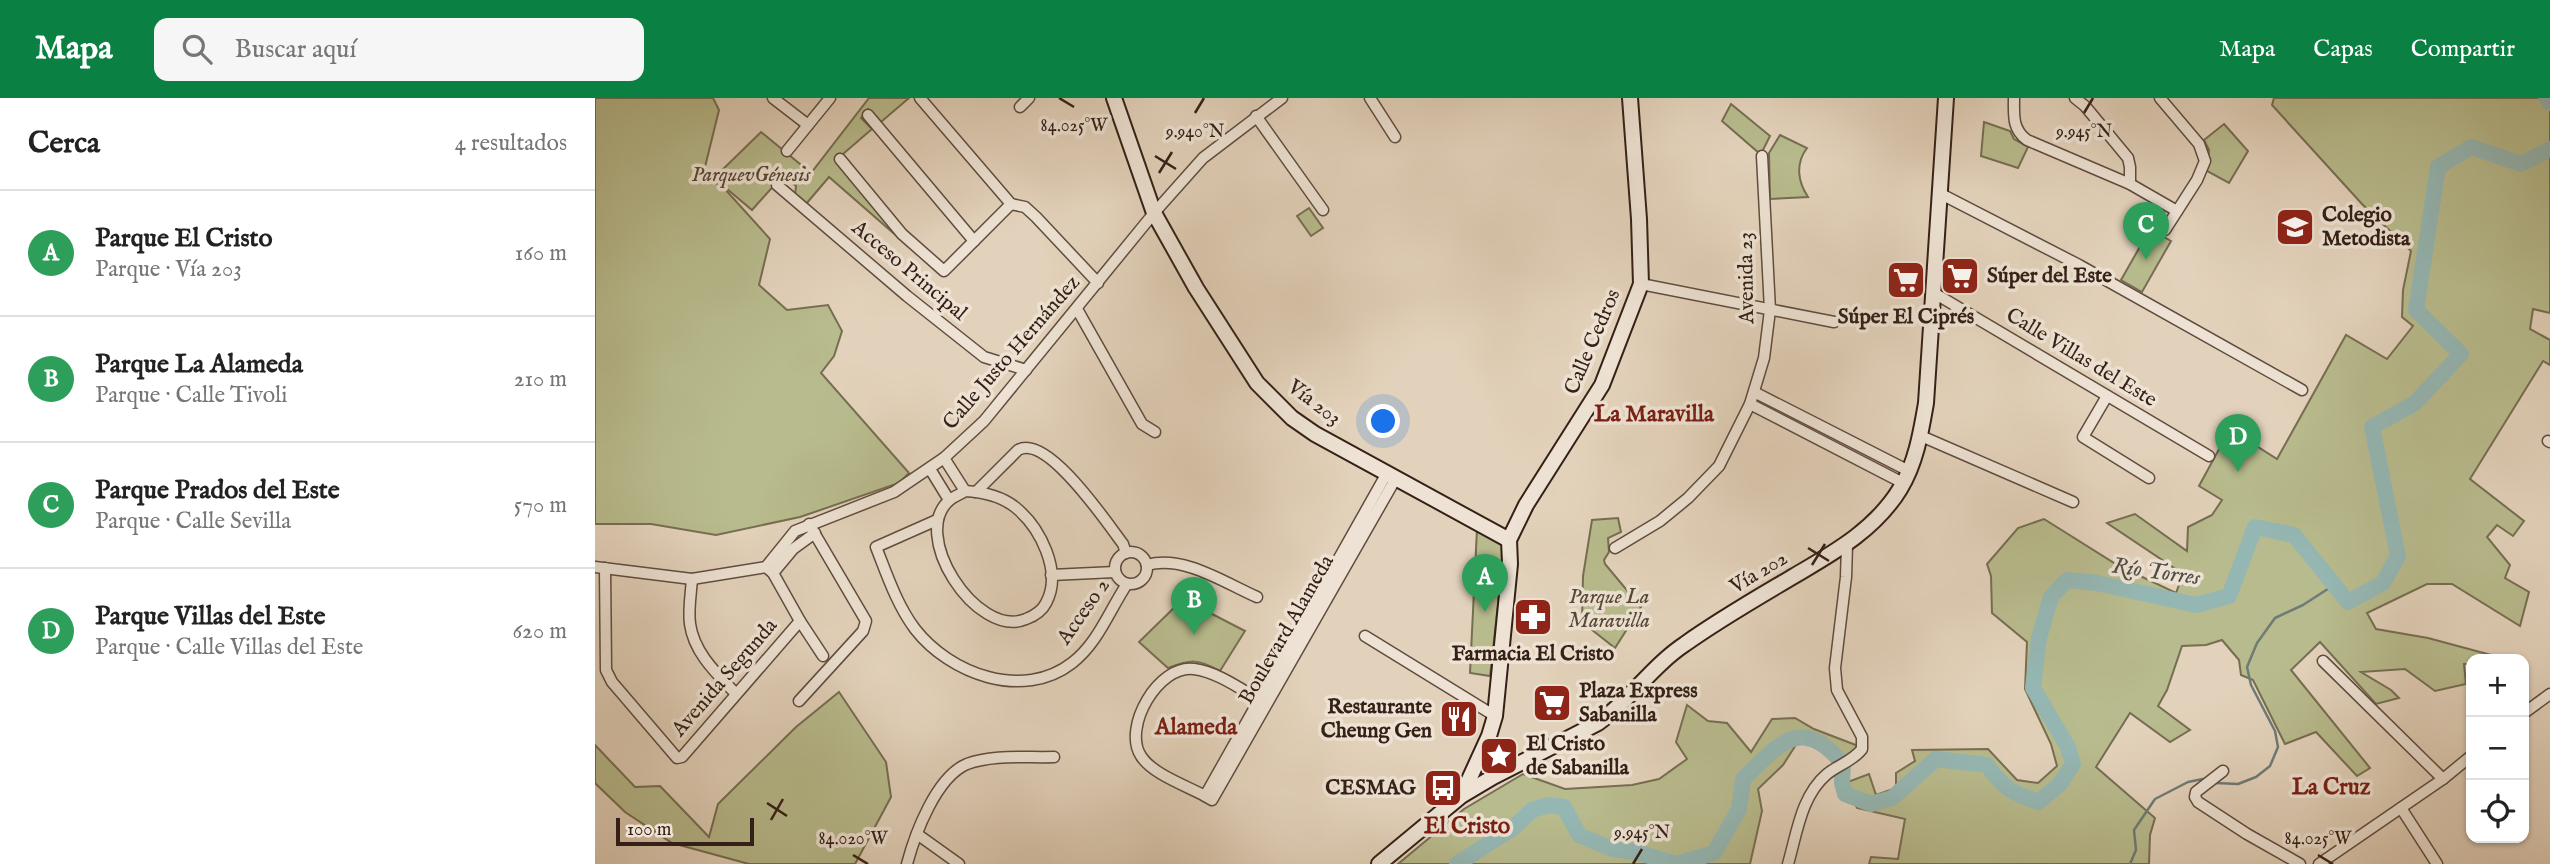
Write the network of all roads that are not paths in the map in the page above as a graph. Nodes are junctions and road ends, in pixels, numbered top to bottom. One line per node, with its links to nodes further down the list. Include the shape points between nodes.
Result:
1 (773, 98): 16 (street)
2 (830, 98): 16 (street)
3 (920, 98): 24 (street)
4 (1029, 98): 13 (street)
5 (1114, 98): 27 (main road, Vía 203)
6 (1282, 98): 15 (street, Calle Justo Hernández)
7 (1370, 98): 17 (street)
8 (1630, 98): 31 (main road, Calle Cedros)
9 (1946, 98): 23 (main road, Vía 202)
10 (2014, 98): 21 (street, via 2014,124 2020,135)
11 (2075, 98): 21 (street, via 2128,158)
12 (2160, 98): 26 (street, via 2204,155 2201,173)
13 (1020, 107)
14 (868, 115): 29 (street)
15 (1256, 116): 25 (street); 27 (street, Calle Justo Hernández, via 1203,158)
16 (808, 125): 18 (street)
17 (1395, 137)
18 (787, 151)
19 (1762, 156): 34 (street, Avenida 23)
20 (840, 159): 29 (street, via 902,234 944,271)
21 (2130, 184): 26 (street)
22 (777, 185): 36 (street, Acceso Principal, via 984,357)
23 (1941, 194): 32 (main road, Vía 202); 37 (street)
24 (1011, 204): 29 (street); 30 (street, via 1020,204 1036,217)
25 (1323, 211)
26 (2177, 211): 28 (street)
27 (1154, 213): 30 (street, Calle Justo Hernández); 46 (main road, Vía 203, via 1257,383 1315,434)
28 (2165, 230)
29 (974, 241)
30 (1098, 283): 33 (street, Calle Justo Hernández)
31 (1641, 285): 34 (street); 55 (main road, Calle Cedros, via 1602,385)
32 (1934, 293): 39 (street, Calle Villas del Este); 42 (main road, Vía 202)
33 (1077, 309): 36 (street, Calle Justo Hernández); 41 (street, via 1142,424)
34 (1770, 310): 35 (street); 38 (street, Avenida 23)
35 (1834, 323)
36 (1026, 370): 44 (street, Calle Justo Hernández, via 984,421)
37 (2302, 390)
38 (1754, 392): 40 (street, Avenida 23); 47 (street)
39 (2107, 396): 43 (street, Calle Villas del Este); 48 (street, via 2083,437)
40 (1750, 404): 47 (street); 57 (street, Avenida 23, via 1719,466 1660,521)
41 (1155, 432)
42 (1921, 436): 47 (main road, Vía 202); 51 (street)
43 (2209, 456)
44 (944, 458): 45 (street, Calle Justo Hernández); 49 (street)
45 (930, 469): 50 (street); 53 (street, Calle Justo Hernández, via 894,492)
46 (1391, 476): 55 (main road, Vía 203); 74 (street, Boulevard Alameda)
47 (1906, 477): 56 (main road, Vía 202, via 1880,515)
48 (2149, 478)
49 (971, 491): 50 (street); 58 (street, via 1018,450 1031,447 1071,476); 63 (street, via 999,497 1031,523 1049,560)
50 (949, 500): 52 (street)
51 (2073, 502)
52 (937, 520): 63 (street, via 938,541 952,578 964,595 997,618 1019,622 1039,612 1050,592); 65 (street, Acceso 2, via 876,547 899,605 914,628 929,644 976,674 1012,681 1061,670 1089,647)
53 (810, 524): 54 (street); 61 (street, Calle Justo Hernández, via 790,536)
54 (815, 534): 61 (street); 73 (street, via 866,627)
55 (1509, 540): 76 (main road)
56 (1847, 545): 81 (main road, Vía 202, via 1680,647 1598,723); 89 (street, via 1835,668 1837,690 1862,737 1862,749 1828,773 1808,798)
57 (1615, 548)
58 (1126, 553): 59 (street, via 1142,556); 62 (street, via 1116,562)
59 (1147, 565): 65 (street, via 1143,580); 66 (street, via 1179,563)
60 (600, 568): 64 (street); 71 (street, Avenida Segunda, via 606,670 679,759)
61 (769, 570): 64 (street); 67 (street)
62 (1115, 572): 63 (street); 65 (street)
63 (1051, 575)
64 (692, 579): 71 (street, via 690,624 695,640 712,669)
65 (1127, 584)
66 (1257, 597)
67 (800, 621): 69 (street); 71 (street, Avenida Segunda)
68 (1365, 636): 76 (street)
69 (824, 656)
70 (2323, 661): 82 (street)
71 (736, 694)
72 (2550, 694): 75 (street)
73 (799, 701)
74 (1263, 702): 74 (street, Boulevard Alameda, via 1208,672 1191,668 1175,672 1161,681 1136,724 1139,754 1154,769 1205,796)
75 (2529, 709)
76 (1495, 716): 77 (main road)
77 (1481, 756): 81 (main road); 83 (main road)
78 (1054, 757): 85 (street, via 965,765 935,797)
79 (2466, 760): 82 (street)
80 (2223, 771): 90 (street, via 2196,792 2198,802)
81 (1501, 772): 83 (main road, Vía 202)
82 (2443, 779): 84 (street)
83 (1461, 796): 88 (main road, Vía 202)
84 (2401, 808): 91 (street); 92 (street)
85 (917, 834): 86 (street); 87 (street)
86 (907, 864)
87 (959, 864)
88 (1379, 864)
89 (1788, 864)
90 (2300, 864)
91 (2319, 864)
92 (2437, 864)

